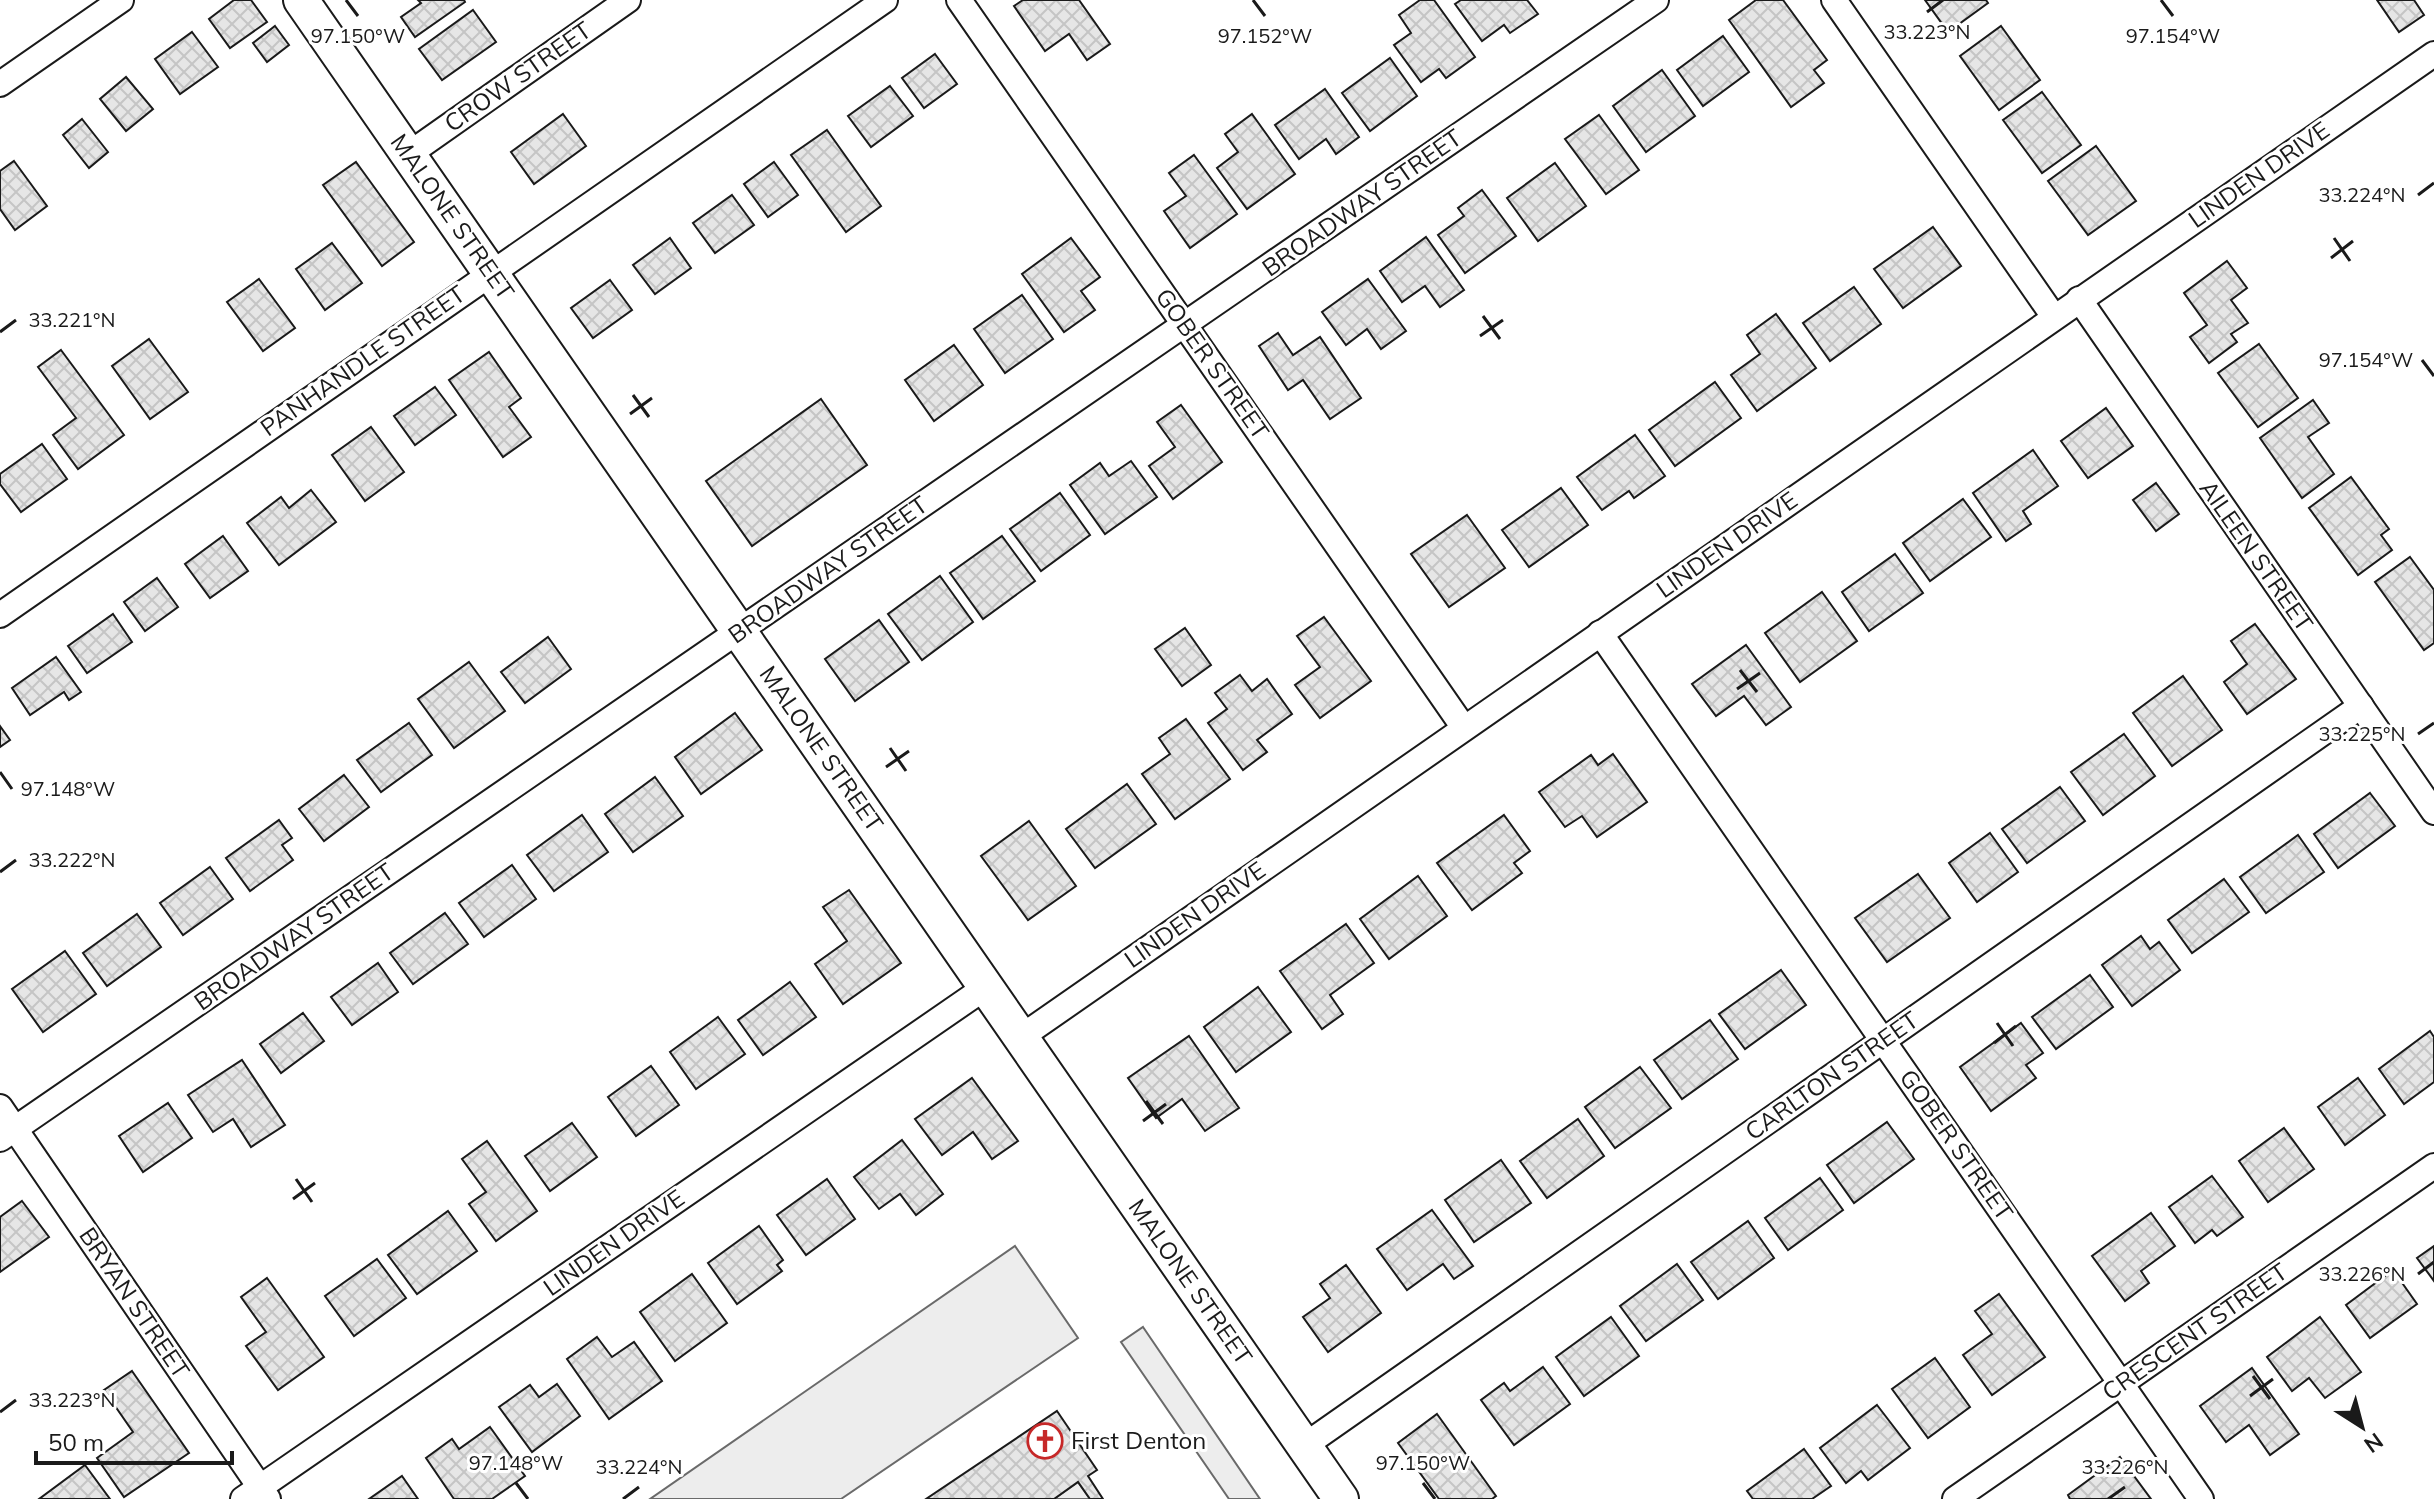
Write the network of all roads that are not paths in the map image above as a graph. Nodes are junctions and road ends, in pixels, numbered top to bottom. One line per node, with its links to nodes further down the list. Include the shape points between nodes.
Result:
1 (121, 0): 9 (street)
2 (301, 0): 10 (street, MALONE STREET)
3 (628, 0): 10 (street, CROW STREET)
4 (885, 0): 11 (street, PANHANDLE STREET)
5 (959, 0): 14 (street, GOBER STREET)
6 (1656, 0): 14 (street, BROADWAY STREET)
7 (1834, 0): 13 (street)
8 (2434, 54): 12 (street, LINDEN DRIVE)
9 (0, 84)
10 (409, 154): 11 (street, MALONE STREET)
11 (491, 272): 15 (street, PANHANDLE STREET); 16 (street, MALONE STREET)
12 (2079, 299): 13 (street, LINDEN DRIVE); 18 (street, AILEEN STREET)
13 (2054, 317): 17 (street, LINDEN DRIVE)
14 (1185, 325): 16 (street, BROADWAY STREET); 19 (street, GOBER STREET)
15 (0, 615)
16 (739, 631): 21 (street, MALONE STREET); 25 (street, BROADWAY STREET)
17 (1600, 633): 19 (street, LINDEN DRIVE); 23 (street, GOBER STREET)
18 (2361, 706): 20 (street, AILEEN STREET); 23 (street, CARLTON STREET)
19 (1464, 728): 22 (street, LINDEN DRIVE)
20 (2434, 812)
21 (986, 987): 22 (street, MALONE STREET); 29 (street, LINDEN DRIVE)
22 (1021, 1037): 28 (street, MALONE STREET)
23 (1883, 1040): 27 (street, GOBER STREET); 28 (street, CARLTON STREET)
24 (0, 1107): 25 (street, BRYAN STREET)
25 (8, 1134): 29 (street, BRYAN STREET)
26 (2434, 1166): 27 (street, CRESCENT STREET)
27 (2121, 1384): 31 (street, CRESCENT STREET); 32 (street, GOBER STREET)
28 (1304, 1446): 30 (street, MALONE STREET)
29 (257, 1495)
30 (1341, 1499)
31 (1955, 1499)
32 (2201, 1499)

